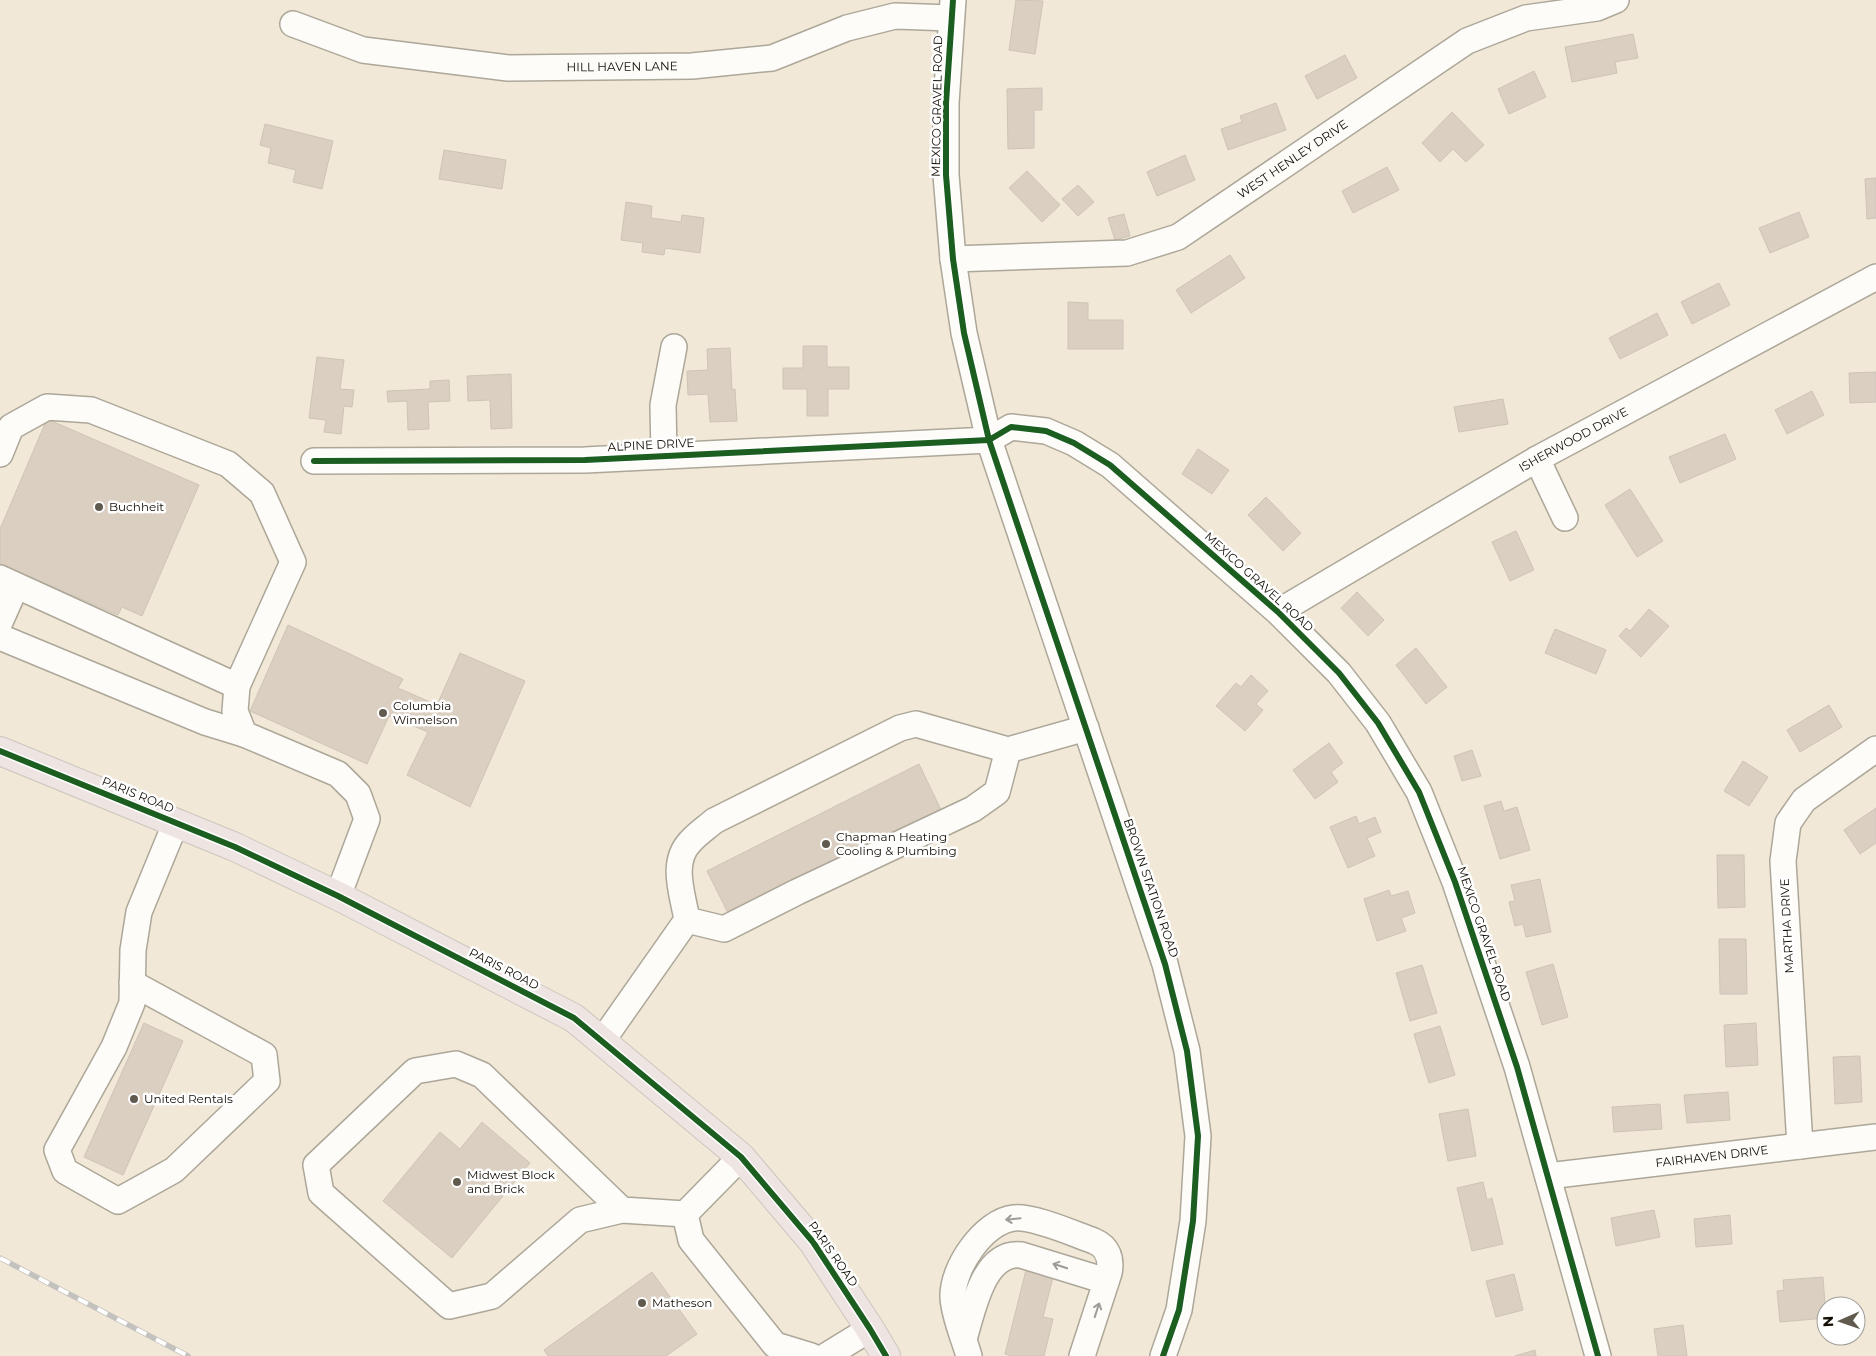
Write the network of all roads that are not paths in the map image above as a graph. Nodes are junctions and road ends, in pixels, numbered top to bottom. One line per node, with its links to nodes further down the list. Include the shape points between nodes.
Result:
1 (1616, 0): 4 (street, WEST HENLEY DRIVE, via 1597,8 1526,18 1467,41 1178,237 1127,253)
2 (952, 9): 3 (street, HILL HAVEN LANE, via 895,16 847,28 772,58 692,66 508,68 363,50); 4 (street, MEXICO GRAVEL ROAD, via 946,103 946,175)
3 (293, 24)
4 (953, 259): 7 (street, MEXICO GRAVEL ROAD, via 964,333)
5 (1876, 276): 10 (street, ISHERWOOD DRIVE)
6 (674, 347): 9 (street, via 663,405)
7 (990, 440): 9 (street, ALPINE DRIVE); 14 (street, MEXICO GRAVEL ROAD, via 1011,427 1046,431 1110,465); 18 (street, BROWN STATION ROAD)
8 (0, 454): 17 (street, via 11,427 48,407 91,410 228,464 262,494 293,562)
9 (664, 456): 11 (street, ALPINE DRIVE, via 585,460)
10 (1537, 460): 12 (street); 14 (street, ISHERWOOD DRIVE)
11 (314, 461)
12 (1565, 518)
13 (8, 582): 15 (street); 17 (street)
14 (1278, 612): 31 (street, MEXICO GRAVEL ROAD, via 1339,674 1378,723 1419,792 1455,882 1517,1067)
15 (0, 622)
16 (0, 637): 19 (street, via 205,722)
17 (237, 686): 19 (street, via 235,711)
18 (1086, 728): 22 (street); 41 (street, BROWN STATION ROAD, via 1165,964 1187,1051 1198,1136 1193,1221 1179,1310)
19 (244, 734): 24 (street, via 338,774 358,794 367,819)
20 (1876, 749): 29 (street, MARTHA DRIVE, via 1804,800 1788,824 1783,861)
21 (0, 750): 23 (main road, PARIS ROAD)
22 (1008, 750): 25 (street, via 996,792 973,809 724,929); 25 (street, via 916,724 900,728 714,821 690,842 681,859 678,872)
23 (176, 822): 24 (main road, PARIS ROAD); 26 (street, via 139,912)
24 (338, 896): 27 (main road, PARIS ROAD, via 574,1018)
25 (687, 920): 27 (street)
26 (132, 983): 26 (street, via 132,1003 114,1047 57,1150 65,1171 118,1201 174,1170 267,1081 264,1055)
27 (602, 1042): 30 (main road, PARIS ROAD)
28 (1876, 1137): 29 (street, FAIRHAVEN DRIVE)
29 (1800, 1146): 31 (street, FAIRHAVEN DRIVE)
30 (741, 1156): 33 (street); 35 (main road, PARIS ROAD, via 813,1242)
31 (1548, 1176): 42 (street, MEXICO GRAVEL ROAD)
32 (622, 1210): 32 (street, via 580,1220 492,1296 449,1306 321,1193 316,1165 415,1071 456,1064 482,1076); 33 (street)
33 (685, 1214): 37 (street, via 691,1240 775,1345)
34 (1106, 1280): 36 (street, one-way to 36, via 1021,1255 1007,1255 996,1262 988,1274); 36 (street, one-way to 36, via 1109,1256 1100,1243 1025,1218 1004,1220 980,1237 956,1279 953,1297); 40 (street, one-way to 34)
35 (870, 1329): 38 (street); 39 (main road, PARIS ROAD)
36 (967, 1347)
37 (811, 1356)
38 (826, 1356)
39 (886, 1356)
40 (1082, 1356)
41 (1164, 1356)
42 (1598, 1356)

